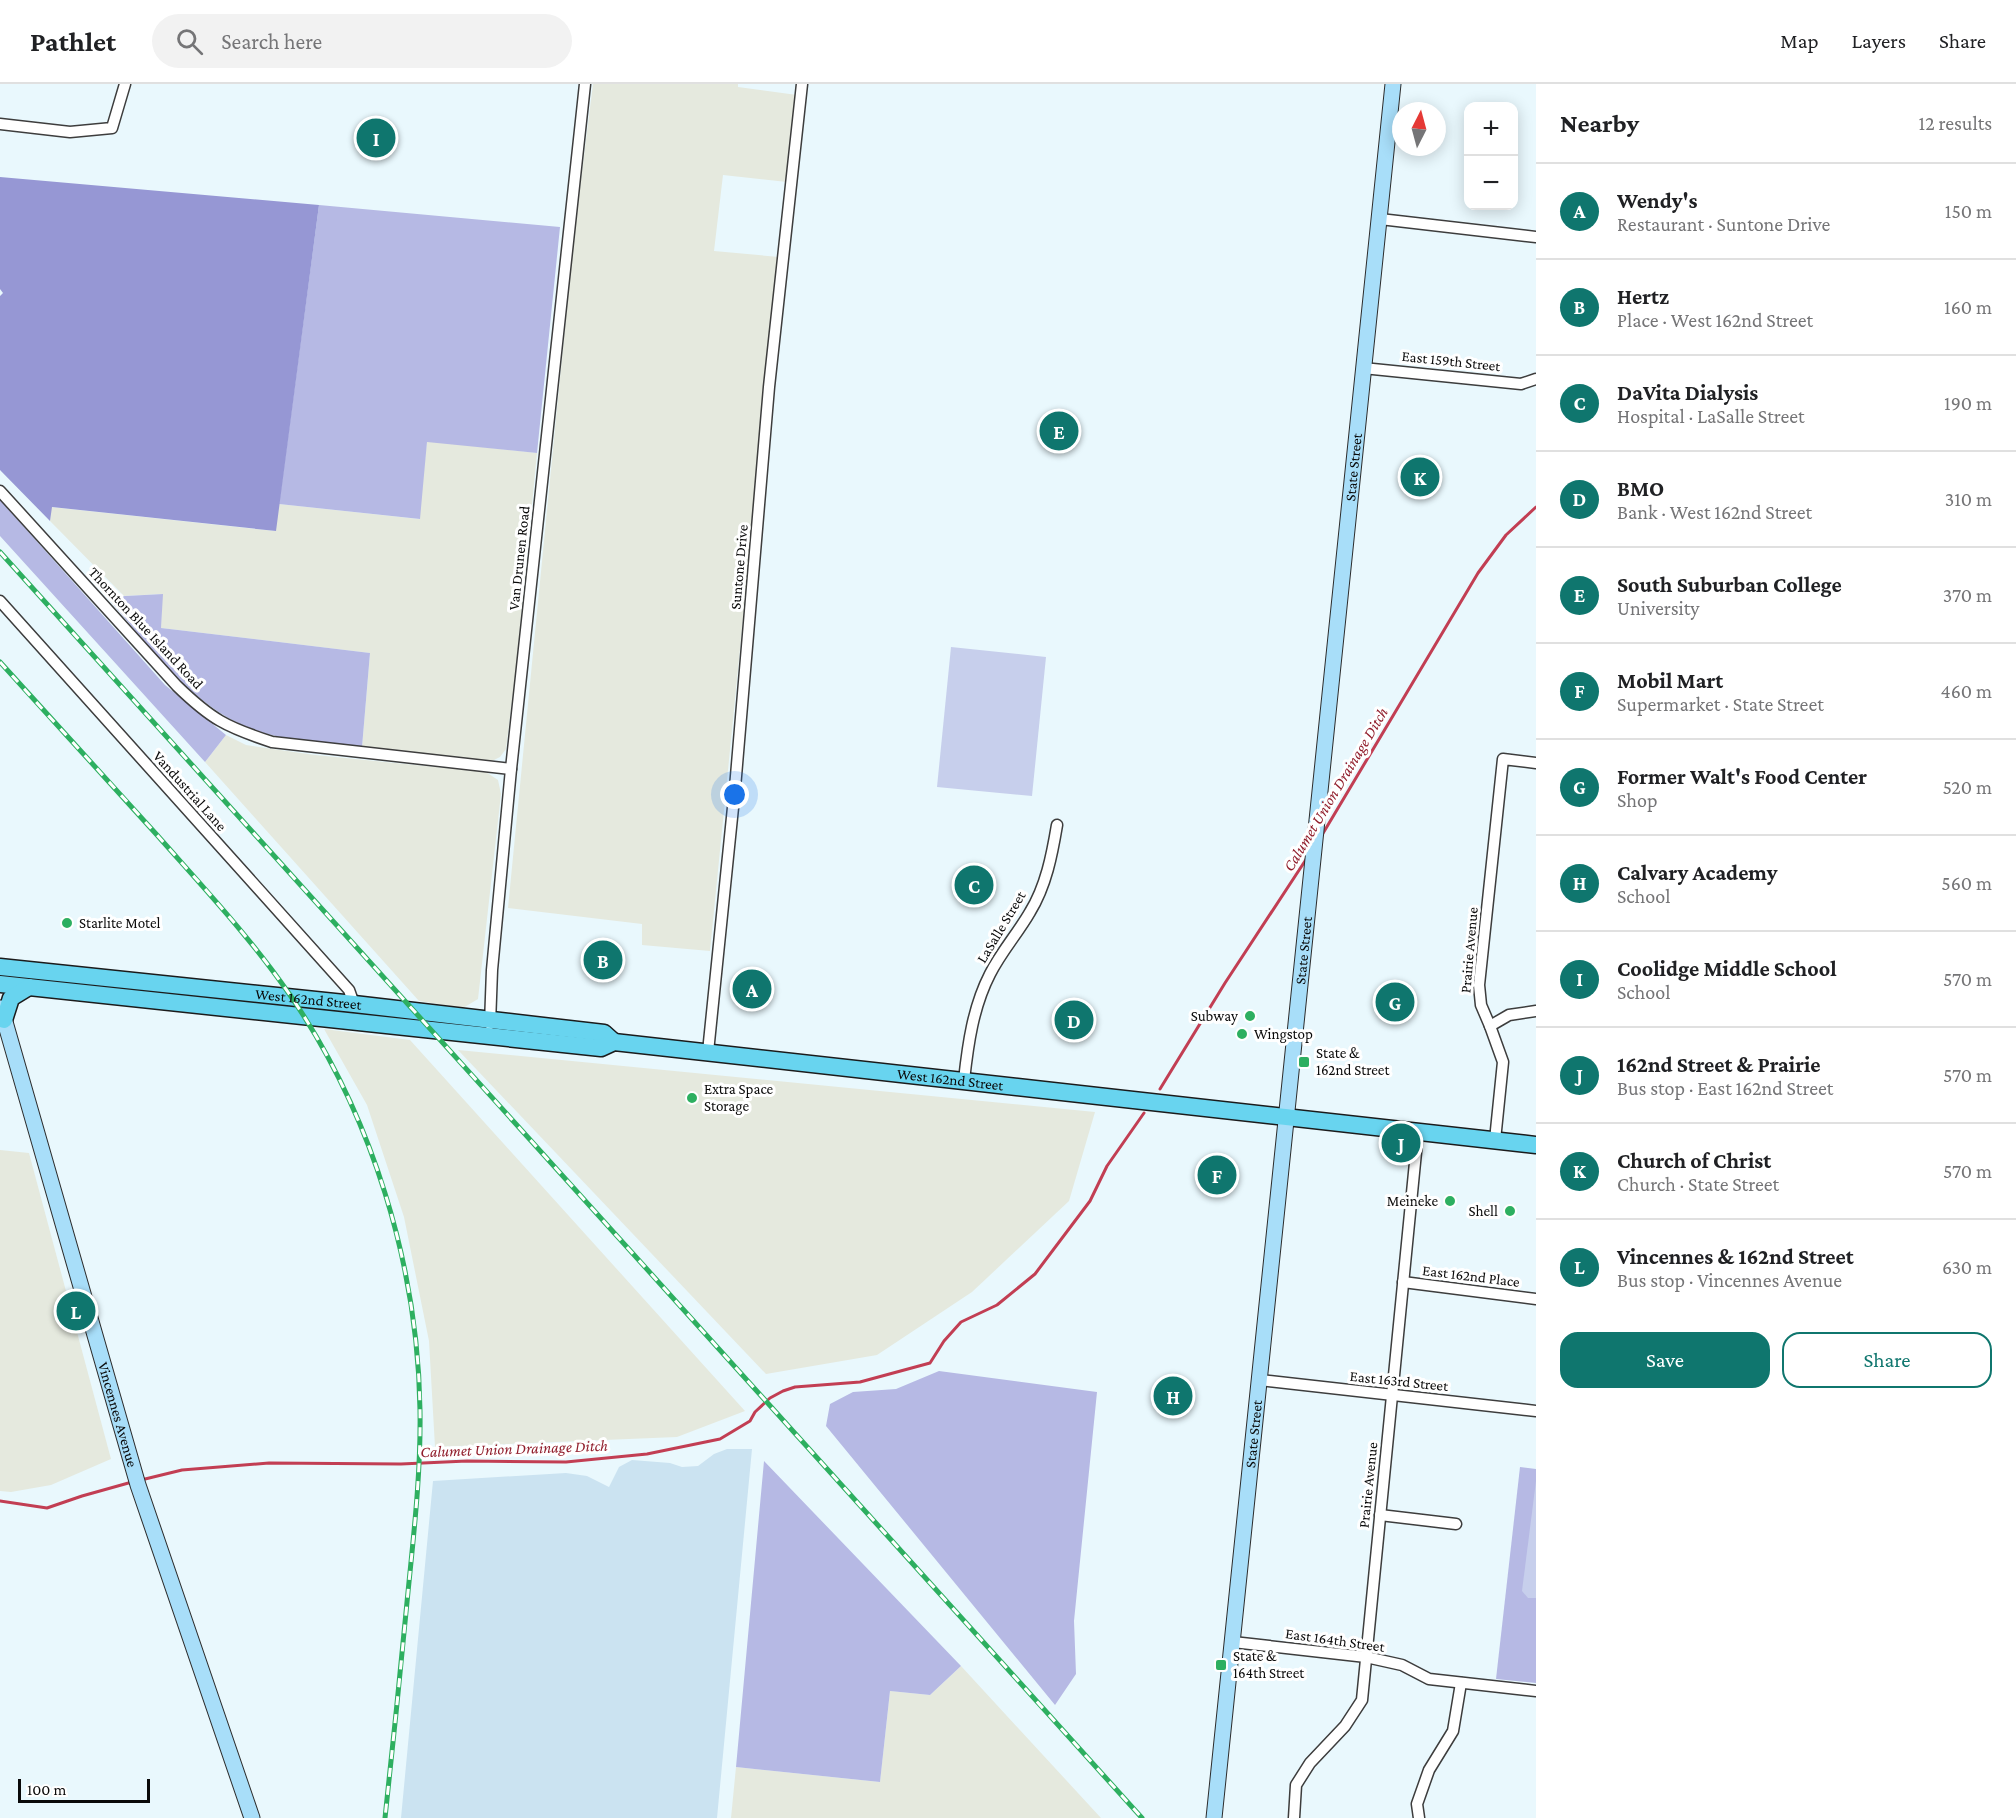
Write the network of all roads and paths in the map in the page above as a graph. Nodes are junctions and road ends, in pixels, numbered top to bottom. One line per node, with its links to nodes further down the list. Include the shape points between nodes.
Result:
1 (125, 84): 5 (street, via 112,128 70,132)
2 (585, 84): 13 (street, Van Drunen Road)
3 (802, 84): 26 (street, Suntone Drive, via 769,387)
4 (1393, 84): 6 (street, State Street)
5 (0, 124)
6 (1380, 219): 7 (street); 8 (street, State Street)
7 (1536, 237)
8 (1363, 368): 9 (street, East 159th Street, via 1521,384); 28 (street, State Street)
9 (1535, 380)
10 (0, 491): 13 (street, Thornton Blue Island Road, via 177,686 219,722 272,742)
11 (0, 601): 18 (street, Vandustrial Lane, via 349,990)
12 (1536, 763): 23 (street, Prairie Avenue, via 1503,759 1479,985 1481,1005)
13 (511, 769): 21 (street, Van Drunen Road)
14 (1057, 825): 27 (street, LaSalle Street, via 1044,883 1032,910 990,974 976,1009)
15 (0, 967): 18 (main road, West 162nd Street)
16 (0, 984): 17 (main road, West 162nd Street)
17 (29, 987): 20 (main road, via 11,998); 22 (main road, West 162nd Street)
18 (354, 1004): 21 (main road, West 162nd Street); 22 (main road)
19 (1536, 1011): 23 (street, via 1509,1015)
20 (2, 1013): 43 (street, Vincennes Avenue, via 136,1479)
21 (490, 1019): 24 (street, Van Drunen Road); 25 (main road, West 162nd Street, via 604,1033)
22 (353, 1023): 24 (main road, West 162nd Street)
23 (1490, 1026): 30 (street, Prairie Avenue, via 1503,1062)
24 (492, 1036): 25 (main road, West 162nd Street, via 601,1048)
25 (614, 1042): 26 (main road, West 162nd Street)
26 (708, 1052): 27 (main road, West 162nd Street)
27 (964, 1080): 28 (main road, West 162nd Street)
28 (1286, 1116): 29 (main road, West 162nd Street); 34 (street, State Street)
29 (1418, 1132): 30 (main road, West 162nd Street); 32 (street, Prairie Avenue)
30 (1495, 1140): 31 (main road, West 162nd Street)
31 (1536, 1145)
32 (1403, 1282): 33 (street, East 162nd Place); 35 (street, Prairie Avenue)
33 (1536, 1299)
34 (1260, 1380): 35 (street, East 163rd Street); 39 (street, State Street)
35 (1392, 1395): 36 (street, East 163rd Street); 37 (street, Prairie Avenue)
36 (1536, 1411)
37 (1380, 1515): 38 (street); 40 (street, Prairie Avenue)
38 (1456, 1524)
39 (1233, 1642): 40 (street, East 164th Street); 44 (street, State Street)
40 (1366, 1657): 41 (street, East 164th Street, via 1402,1665 1429,1679); 45 (street, Prairie Avenue, via 1362,1700 1296,1785)
41 (1461, 1683): 42 (street, East 164th Street); 46 (street, via 1453,1731 1429,1770 1417,1804)
42 (1536, 1691)
43 (252, 1818)
44 (1214, 1818)
45 (1294, 1818)
46 (1419, 1818)

